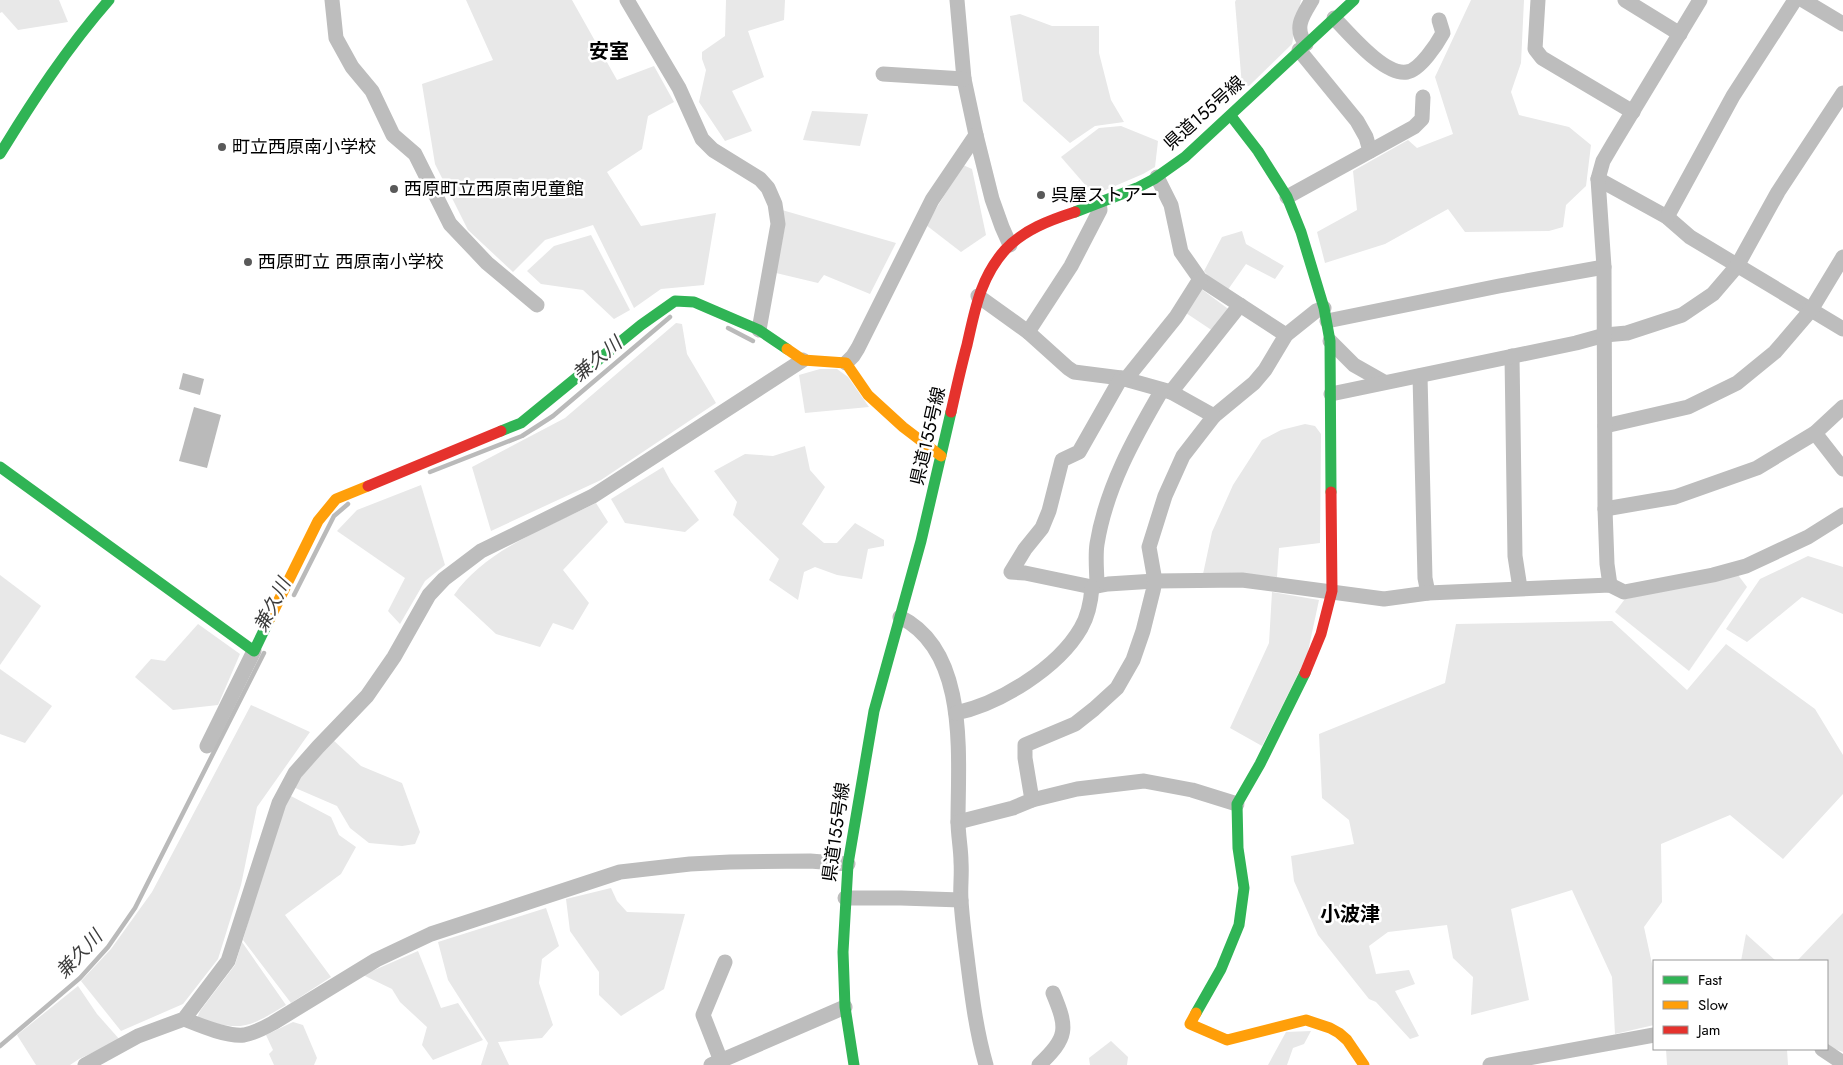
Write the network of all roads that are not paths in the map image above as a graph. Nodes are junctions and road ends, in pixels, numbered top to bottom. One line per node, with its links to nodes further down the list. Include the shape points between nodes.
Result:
1 (109, 0): 25 (street, via 66,49)
2 (332, 0): 37 (street, via 336,38 352,67 372,91 393,136 415,154 450,224 487,263)
3 (627, 0): 42 (street, via 679,88 702,139 713,150 760,179 775,204 778,224)
4 (957, 0): 18 (street)
5 (1312, 0): 16 (street, via 1299,28)
6 (1354, 0): 12 (street, 県道155号線)
7 (1538, 0): 21 (street, via 1535,49 1542,58)
8 (1625, 0): 15 (street)
9 (1700, 0): 15 (street)
10 (1795, 0): 30 (street, via 1733,96)
11 (1804, 0): 14 (street)
12 (1334, 18): 13 (street, via 1379,62 1393,71 1407,72 1434,48 1443,33); 16 (street, 県道155号線)
13 (1439, 20)
14 (1843, 24)
15 (1680, 34): 21 (street)
16 (1302, 47): 22 (street, 県道155号線); 24 (street, via 1357,121)
17 (883, 74): 18 (street)
18 (964, 78): 23 (street)
19 (1423, 97): 24 (street, via 1422,120 1419,123)
20 (1841, 102): 33 (street, via 1778,192)
21 (1633, 112): 27 (street, via 1603,161)
22 (1231, 116): 26 (street, 県道155号線); 28 (street, via 1258,151)
23 (976, 135): 31 (street, via 992,199); 49 (street, via 932,200 858,348)
24 (1370, 150): 28 (street)
25 (0, 154)
26 (1157, 177): 29 (street, 県道155号線, via 1136,189); 35 (street, via 1171,205 1181,252)
27 (1598, 179): 30 (street); 34 (street)
28 (1286, 197): 40 (street, via 1301,232)
29 (1099, 202): 31 (street, 県道155号線, via 1048,222); 43 (street, via 1100,210 1071,266)
30 (1667, 217): 33 (street, via 1690,236)
31 (1010, 245): 36 (street, 県道155号線, via 988,271)
32 (1843, 257): 39 (street)
33 (1738, 266): 39 (street); 45 (street, via 1713,294 1682,315 1626,333)
34 (1604, 267): 40 (street); 45 (street)
35 (1200, 279): 38 (street); 51 (street, via 1176,317)
36 (978, 296): 43 (street); 59 (street, 県道155号線)
37 (537, 305)
38 (1240, 305): 44 (street); 53 (street)
39 (1811, 310): 41 (street); 57 (street, via 1776,352 1737,383 1688,406)
40 (1325, 315): 44 (street, via 1316,311); 46 (street)
41 (1843, 329)
42 (759, 330): 48 (street); 71 (street, via 694,302 675,301 521,422 336,499 318,521)
43 (1028, 332): 51 (street, via 1074,372)
44 (1286, 335): 56 (street, via 1254,383)
45 (1605, 335): 47 (street); 57 (street)
46 (1330, 341): 52 (street, via 1354,365); 54 (street)
47 (1512, 356): 50 (street); 67 (street, via 1515,556)
48 (803, 360): 49 (street); 83 (street, via 594,496 481,551 444,579 429,595 394,657 367,696 295,774 279,802 228,961)
49 (846, 363): 59 (street, via 866,393 896,422)
50 (1420, 376): 52 (street); 69 (street)
51 (1123, 378): 53 (street); 66 (street, via 1079,452 1062,460 1042,528 1011,572)
52 (1384, 382): 54 (street)
53 (1167, 391): 56 (street); 66 (street, via 1129,450 1105,510 1097,546)
54 (1332, 394): 68 (street)
55 (1843, 407): 58 (street)
56 (1214, 416): 64 (street, via 1183,456 1164,496 1149,548)
57 (1605, 426): 62 (street)
58 (1815, 434): 61 (street); 62 (street, via 1757,468 1675,497)
59 (941, 456): 70 (street, 県道155号線)
60 (0, 466): 71 (street)
61 (1843, 469)
62 (1605, 509): 65 (street)
63 (1843, 515): 65 (street, via 1808,537 1746,566 1624,592)
64 (1155, 581): 66 (street); 68 (street, via 1242,580); 74 (street, via 1141,638 1117,688 1075,724 1025,745)
65 (1610, 585): 67 (street)
66 (1094, 587): 72 (street, via 1082,628 1063,652 1037,675 994,701)
67 (1520, 588): 69 (street)
68 (1332, 591): 69 (street, via 1384,599); 75 (street, via 1312,659)
69 (1428, 593)
70 (900, 617): 72 (street, via 910,622 932,644 940,658); 77 (street, 県道155号線, via 874,711)
71 (254, 651): 73 (street)
72 (956, 713): 76 (street, via 960,761)
73 (207, 746)
74 (1032, 800): 75 (street, via 1077,789 1144,780); 76 (street)
75 (1237, 804): 92 (street, via 1238,848 1244,888 1239,925 1221,969 1190,1024 1228,1040 1306,1020 1339,1033)
76 (958, 822): 79 (street)
77 (848, 864): 78 (street, 県道155号線); 83 (street, via 730,862 620,872 431,934 376,960 273,1024 257,1030 242,1035 209,1029)
78 (845, 898): 79 (street); 82 (street, 県道155号線)
79 (961, 900): 90 (street, via 974,1007)
80 (725, 962): 87 (street, via 703,1015)
81 (1053, 993): 91 (street, via 1061,1011 1063,1036)
82 (845, 1007): 87 (street); 89 (street, 県道155号線)
83 (184, 1019): 88 (street, via 138,1036)
84 (1653, 1035): 93 (street)
85 (1824, 1050): 86 (street)
86 (1843, 1062)
87 (716, 1063)
88 (86, 1065)
89 (854, 1065)
90 (986, 1065)
91 (1039, 1065)
92 (1364, 1065)
93 (1490, 1065)

